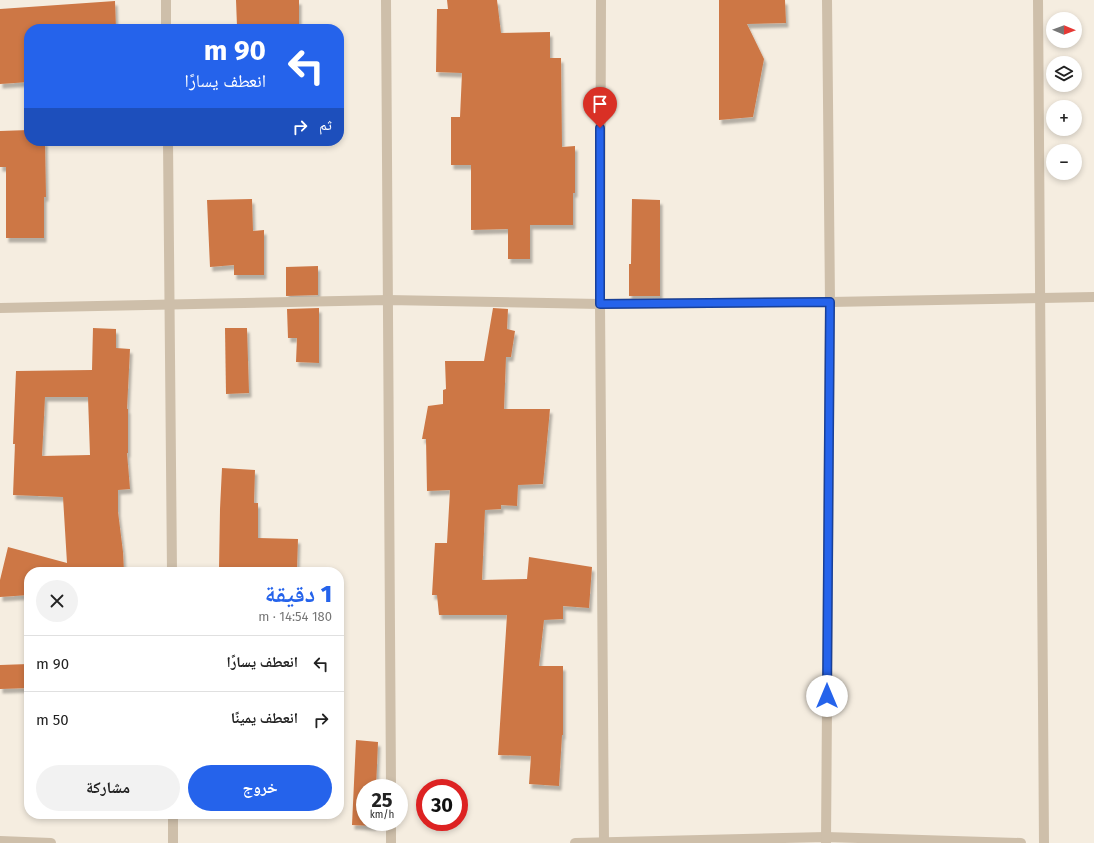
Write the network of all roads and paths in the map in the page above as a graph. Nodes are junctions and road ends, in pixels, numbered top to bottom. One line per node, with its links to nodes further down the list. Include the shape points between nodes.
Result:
1 (166, 0): 6 (street)
2 (386, 0): 10 (street)
3 (601, 0): 13 (street)
4 (827, 0): 11 (street)
5 (1038, 0): 8 (street)
6 (166, 24)
7 (168, 146): 12 (street)
8 (1040, 297): 9 (street); 11 (street); 27 (street)
9 (1094, 297)
10 (388, 300): 12 (street); 13 (street); 16 (street)
11 (830, 302): 13 (street); 19 (street)
12 (170, 304): 14 (street); 15 (street)
13 (600, 304): 21 (street)
14 (0, 308)
15 (172, 567)
16 (391, 779)
17 (173, 819): 23 (street)
18 (391, 831): 24 (street)
19 (826, 840): 21 (street); 26 (street)
20 (0, 841): 22 (street)
21 (604, 842): 25 (street)
22 (51, 843)
23 (173, 843)
24 (391, 843)
25 (575, 843)
26 (1021, 843)
27 (1044, 843)

